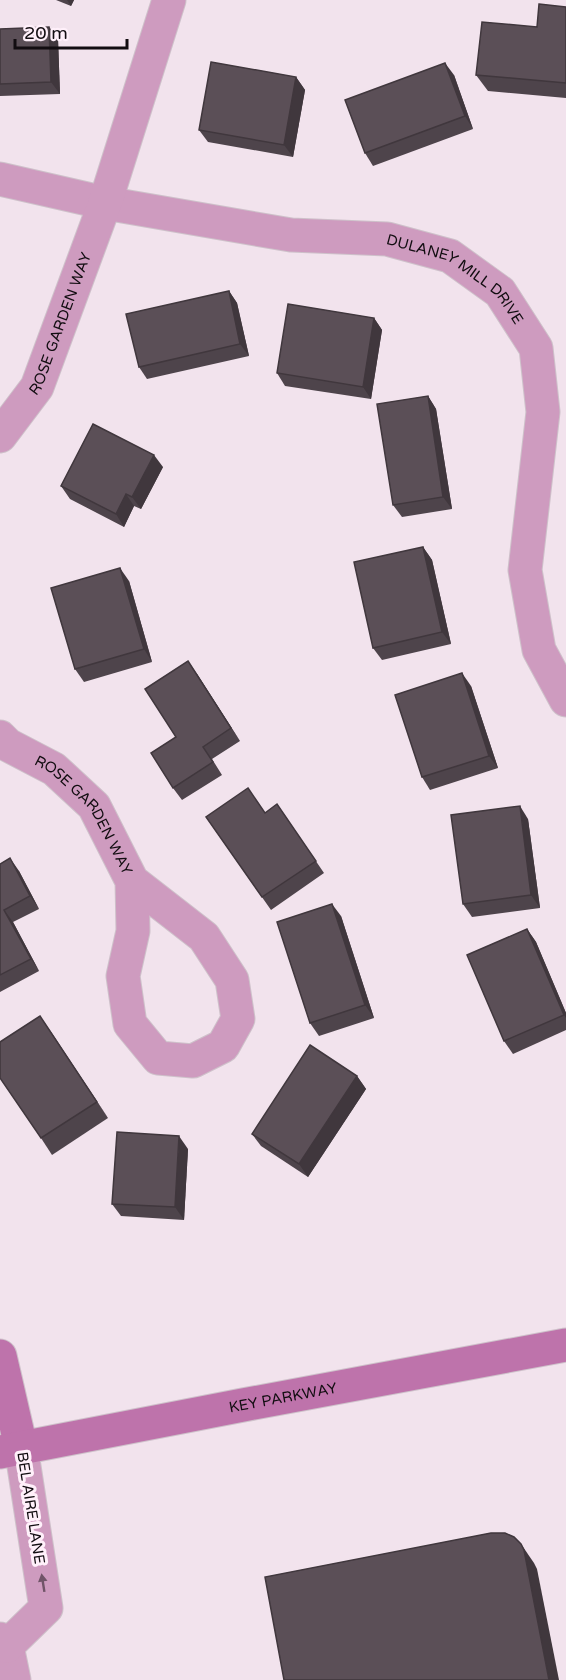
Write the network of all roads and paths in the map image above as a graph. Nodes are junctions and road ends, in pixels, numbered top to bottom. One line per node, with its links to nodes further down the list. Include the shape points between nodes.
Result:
1 (169, 0): 3 (street, ROSE GARDEN WAY)
2 (0, 179): 3 (street, DULANEY MILL DRIVE)
3 (105, 203): 4 (street, ROSE GARDEN WAY, via 38,387); 5 (street, DULANEY MILL DRIVE, via 291,235 387,239 450,256 500,292 536,348 543,412 525,570 539,650)
4 (0, 436)
5 (566, 700)
6 (0, 737): 7 (street, ROSE GARDEN WAY, via 54,769 94,807)
7 (132, 881): 7 (street, ROSE GARDEN WAY, via 133,931 123,976 130,1024 158,1058 193,1061 223,1046 238,1019 232,980 204,937)
8 (566, 1345): 10 (street, KEY PARKWAY)
9 (0, 1356): 10 (street, BEL AIRE LANE)
10 (11, 1450): 11 (street, BEL AIRE LANE, one-way to 10, via 46,1608)
11 (4, 1643): 12 (street, BEL AIRE LANE)
12 (14, 1680)

